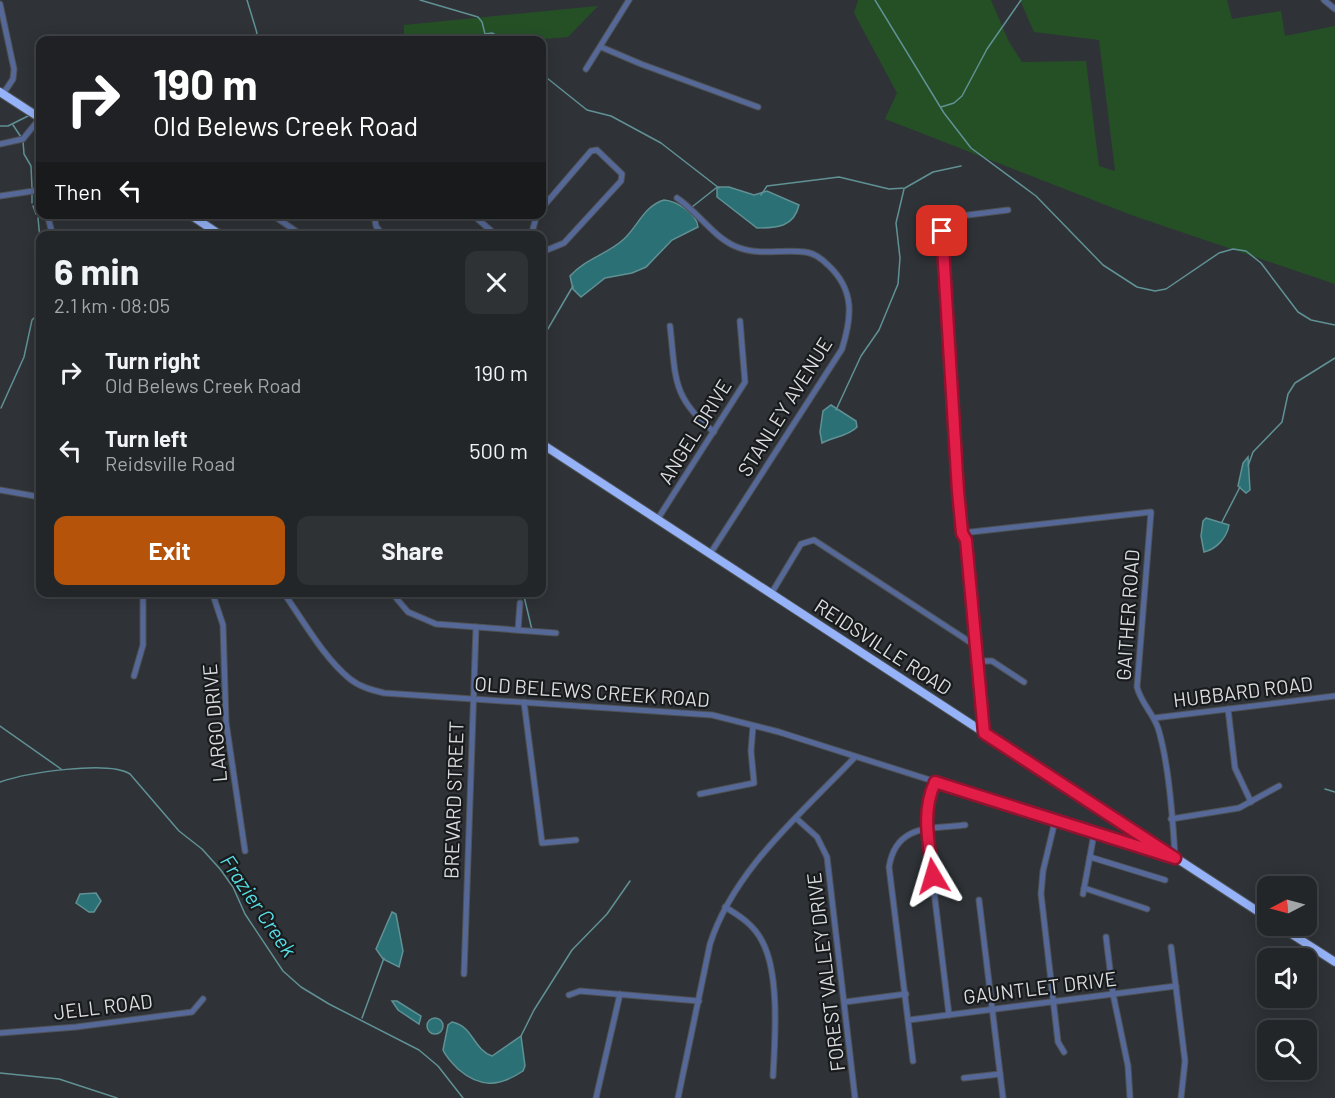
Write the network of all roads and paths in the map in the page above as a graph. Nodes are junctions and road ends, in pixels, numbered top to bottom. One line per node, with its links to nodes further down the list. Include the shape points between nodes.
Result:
1 (629, 0): 5 (street)
2 (1324, 0): 4 (street)
3 (0, 4): 7 (street, via 15,72)
4 (1335, 9)
5 (601, 47): 6 (street); 8 (street)
6 (586, 69)
7 (2, 93): 9 (highway)
8 (758, 107)
9 (36, 115)
10 (36, 123): 11 (street, via 23,139)
11 (0, 144)
12 (36, 191): 13 (street)
13 (0, 196)
14 (677, 198): 32 (street, STANLEY AVENUE, via 735,246 756,252 808,252 819,257 840,278 850,303 847,333 838,357)
15 (546, 203): 23 (street, via 591,151 597,150 622,174 621,182 564,243)
16 (1008, 210): 31 (street, via 941,221)
17 (196, 219): 20 (highway)
18 (278, 219): 21 (street)
19 (476, 219): 22 (street)
20 (214, 231)
21 (296, 231)
22 (487, 231)
23 (546, 250)
24 (740, 321): 26 (street, ANGEL DRIVE, via 745,382)
25 (670, 326): 26 (street, via 680,395 690,411)
26 (714, 432): 30 (street, ANGEL DRIVE)
27 (546, 450): 30 (highway, REIDSVILLE ROAD)
28 (0, 490): 29 (street)
29 (36, 496)
30 (657, 520): 32 (highway, REIDSVILLE ROAD)
31 (962, 533): 42 (street, via 966,540); 50 (street, GAITHER ROAD, via 1151,512 1136,676 1139,695)
32 (710, 554): 33 (highway, REIDSVILLE ROAD)
33 (771, 594): 42 (street, via 801,544 814,540); 52 (highway, REIDSVILLE ROAD)
34 (143, 597): 44 (street, via 143,645)
35 (215, 597): 65 (street, LARGO DRIVE, via 223,625 226,722)
36 (287, 597): 47 (street, OLD BELEWS CREEK ROAD, via 337,667 364,688)
37 (396, 597): 39 (street, via 413,615 436,624)
38 (520, 603): 40 (street)
39 (476, 627): 40 (street); 47 (street, BREVARD STREET)
40 (518, 630): 41 (street)
41 (556, 633)
42 (976, 646): 43 (street)
43 (977, 661): 45 (street, via 992,661); 52 (street)
44 (134, 676)
45 (1024, 682)
46 (1335, 696): 49 (street, HUBBARD ROAD)
47 (472, 699): 48 (street, OLD BELEWS CREEK ROAD); 77 (street, BREVARD STREET)
48 (524, 702): 51 (street, OLD BELEWS CREEK ROAD, via 676,711); 64 (street, via 542,843)
49 (1228, 709): 50 (street, HUBBARD ROAD); 57 (street, via 1235,768)
50 (1154, 718): 59 (street, GAITHER ROAD)
51 (753, 726): 53 (street, OLD BELEWS CREEK ROAD); 56 (street, via 754,783)
52 (984, 733): 67 (highway, REIDSVILLE ROAD)
53 (855, 757): 54 (street, OLD BELEWS CREEK ROAD); 58 (street)
54 (935, 782): 60 (street, OLD BELEWS CREEK ROAD); 62 (street, via 927,803)
55 (1279, 786): 57 (street)
56 (700, 794)
57 (1251, 802): 59 (street, via 1227,812)
58 (797, 819): 70 (street, via 760,858); 85 (street, FOREST VALLEY DRIVE, via 817,837 827,857)
59 (1172, 819): 67 (street, GAITHER ROAD)
60 (1056, 821): 63 (street, OLD BELEWS CREEK ROAD); 86 (street, via 1041,894)
61 (965, 825): 62 (street)
62 (927, 829): 80 (street, via 903,838 892,853 890,867); 88 (street)
63 (1094, 834): 66 (street); 67 (street, OLD BELEWS CREEK ROAD)
64 (576, 840)
65 (245, 851)
66 (1090, 857): 68 (street); 71 (street, via 1084,891)
67 (1175, 858): 72 (highway, REIDSVILLE ROAD)
68 (1165, 880)
69 (979, 900): 87 (street)
70 (725, 907): 84 (street, via 710,944); 94 (street, via 754,928 769,960 776,1023)
71 (1147, 909)
72 (1257, 911)
73 (1295, 936): 76 (highway)
74 (1106, 938): 81 (street)
75 (1171, 947): 78 (street)
76 (1335, 962)
77 (464, 974)
78 (1176, 986): 81 (street, GAUNTLET DRIVE); 101 (street, via 1185,1061)
79 (620, 994): 82 (street, via 580,991); 84 (street); 96 (street)
80 (906, 994): 85 (street); 89 (street)
81 (1113, 994): 86 (street, GAUNTLET DRIVE); 100 (street, via 1128,1066)
82 (569, 995)
83 (203, 999): 90 (street, JELL ROAD, via 198,1007 184,1013)
84 (699, 1001): 97 (street)
85 (845, 1002): 98 (street, FOREST VALLEY DRIVE)
86 (1053, 1002): 87 (street, GAUNTLET DRIVE); 91 (street, via 1058,1042)
87 (993, 1009): 88 (street, GAUNTLET DRIVE); 93 (street)
88 (950, 1015): 89 (street, GAUNTLET DRIVE)
89 (909, 1020): 92 (street)
90 (0, 1033)
91 (1064, 1052)
92 (913, 1061)
93 (1000, 1074): 95 (street); 99 (street)
94 (773, 1076)
95 (964, 1078)
96 (596, 1098)
97 (678, 1098)
98 (855, 1098)
99 (1003, 1098)
100 (1130, 1098)
101 (1181, 1098)

